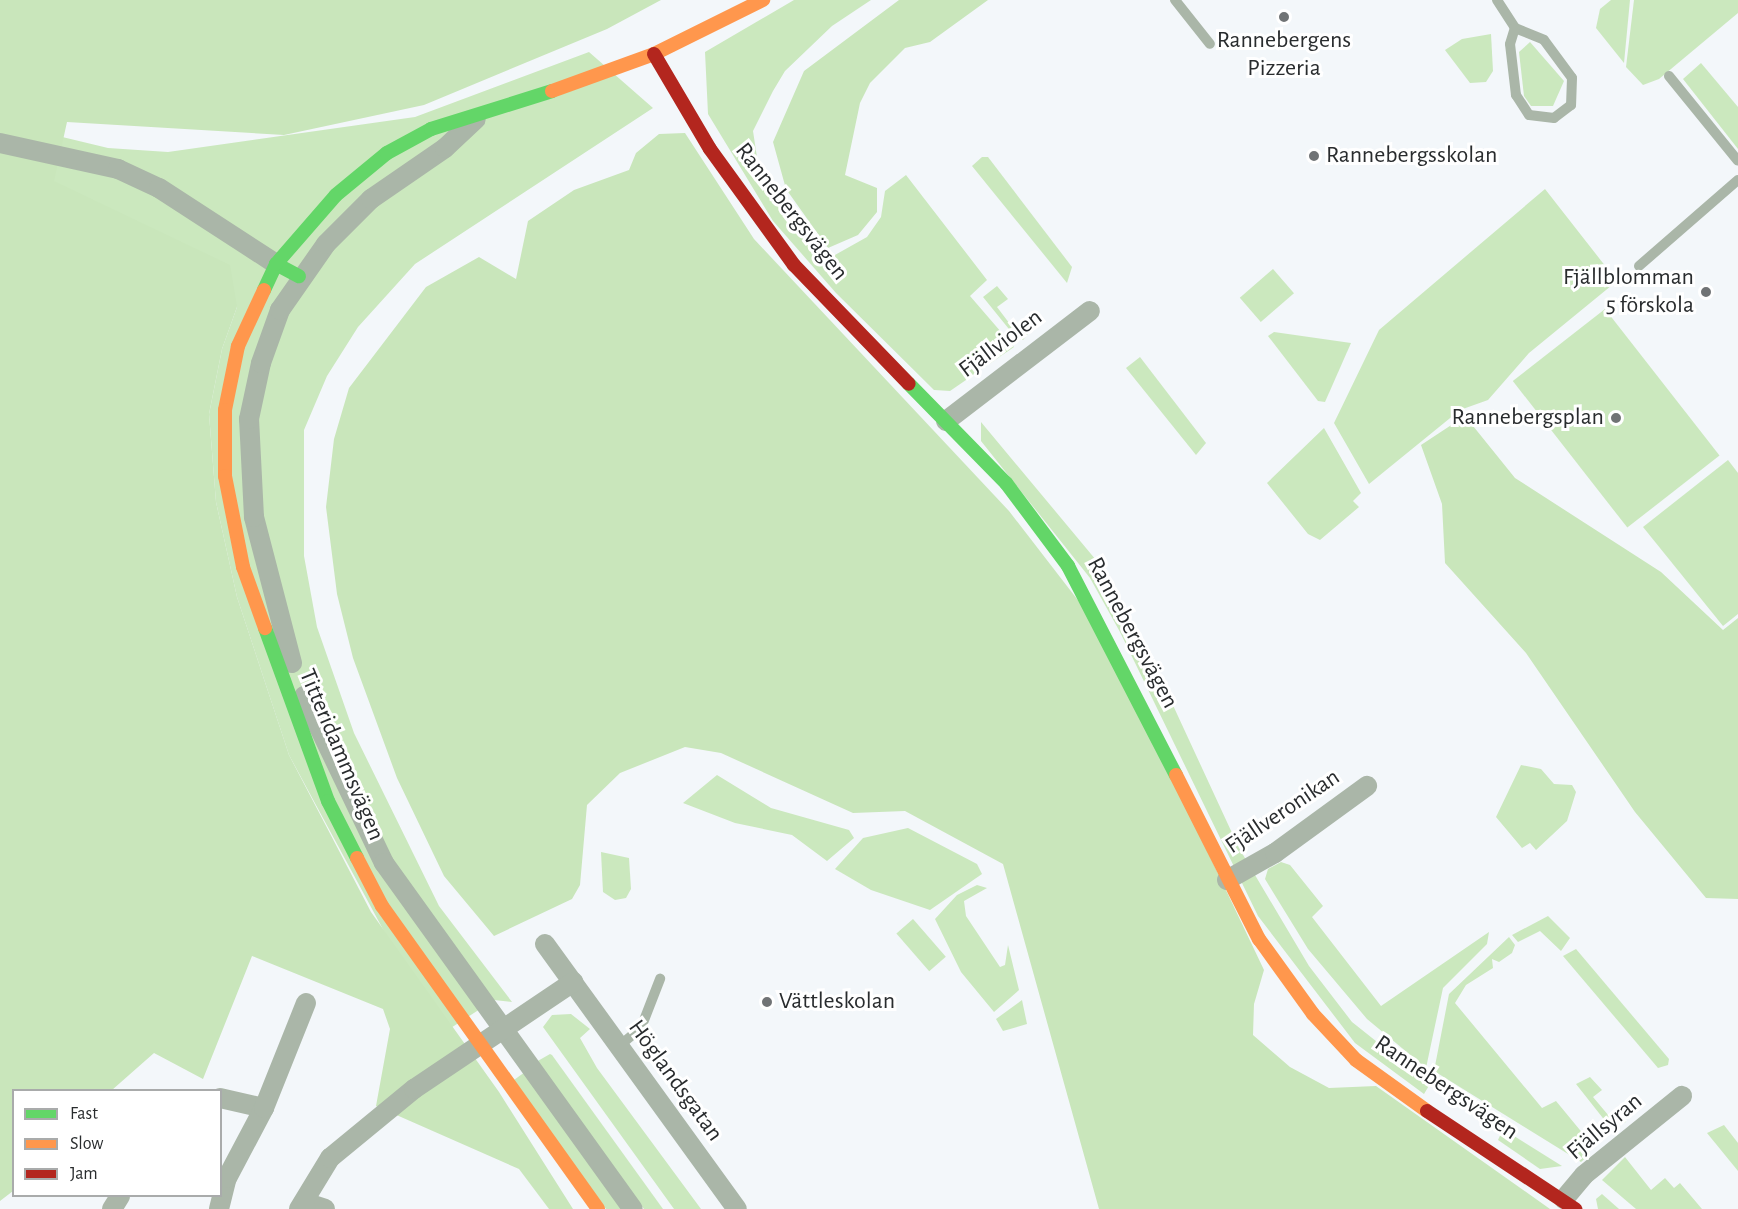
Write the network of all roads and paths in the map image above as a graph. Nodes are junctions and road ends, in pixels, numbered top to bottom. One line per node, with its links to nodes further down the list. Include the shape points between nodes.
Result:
1 (763, 0): 6 (street)
2 (1175, 0): 5 (lane)
3 (1497, 0): 4 (lane)
4 (1515, 28): 4 (lane, via 1510,44 1515,95 1529,115 1554,118 1571,105 1572,78 1544,40)
5 (1210, 44)
6 (654, 54): 8 (street); 16 (street, Rannebergsvägen, via 759,221 824,298)
7 (1669, 76): 10 (lane)
8 (476, 119): 12 (street, via 431,129 387,153 336,195); 14 (street, via 445,148 371,199)
9 (0, 143): 12 (street, via 118,169 159,188)
10 (1738, 161)
11 (1738, 180): 13 (lane)
12 (276, 264): 14 (street); 24 (street, Titteridammsvägen, via 238,346 225,410 225,476 243,567 308,754 342,830 382,906)
13 (1639, 266)
14 (299, 276): 23 (street, Titteridammsvägen, via 264,353 249,419 254,517 274,607 309,712 358,818)
15 (1090, 311): 16 (street, Fjällviolen)
16 (946, 421): 18 (street, Rannebergsvägen, via 1005,483 1068,566 1132,682)
17 (1367, 786): 18 (street, Fjällveronikan, via 1291,842)
18 (1227, 880): 29 (street, Rannebergsvägen, via 1286,978 1356,1060)
19 (545, 944): 21 (street, Höglandsgatan)
20 (660, 979): 25 (lane, via 641,1028)
21 (573, 982): 23 (street); 25 (street, Höglandsgatan)
22 (306, 1003): 28 (street)
23 (503, 1030): 24 (street); 34 (street, Titteridammsvägen)
24 (482, 1043): 30 (street, via 414,1089 330,1158); 33 (street, Titteridammsvägen)
25 (618, 1047): 35 (street, Höglandsgatan)
26 (1682, 1096): 29 (street, Fjällsyran, via 1584,1175)
27 (222, 1098): 28 (street)
28 (264, 1108): 31 (street, via 227,1178)
29 (1570, 1204)
30 (302, 1205): 32 (street)
31 (219, 1209)
32 (325, 1209)
33 (598, 1209)
34 (633, 1209)
35 (737, 1209)

